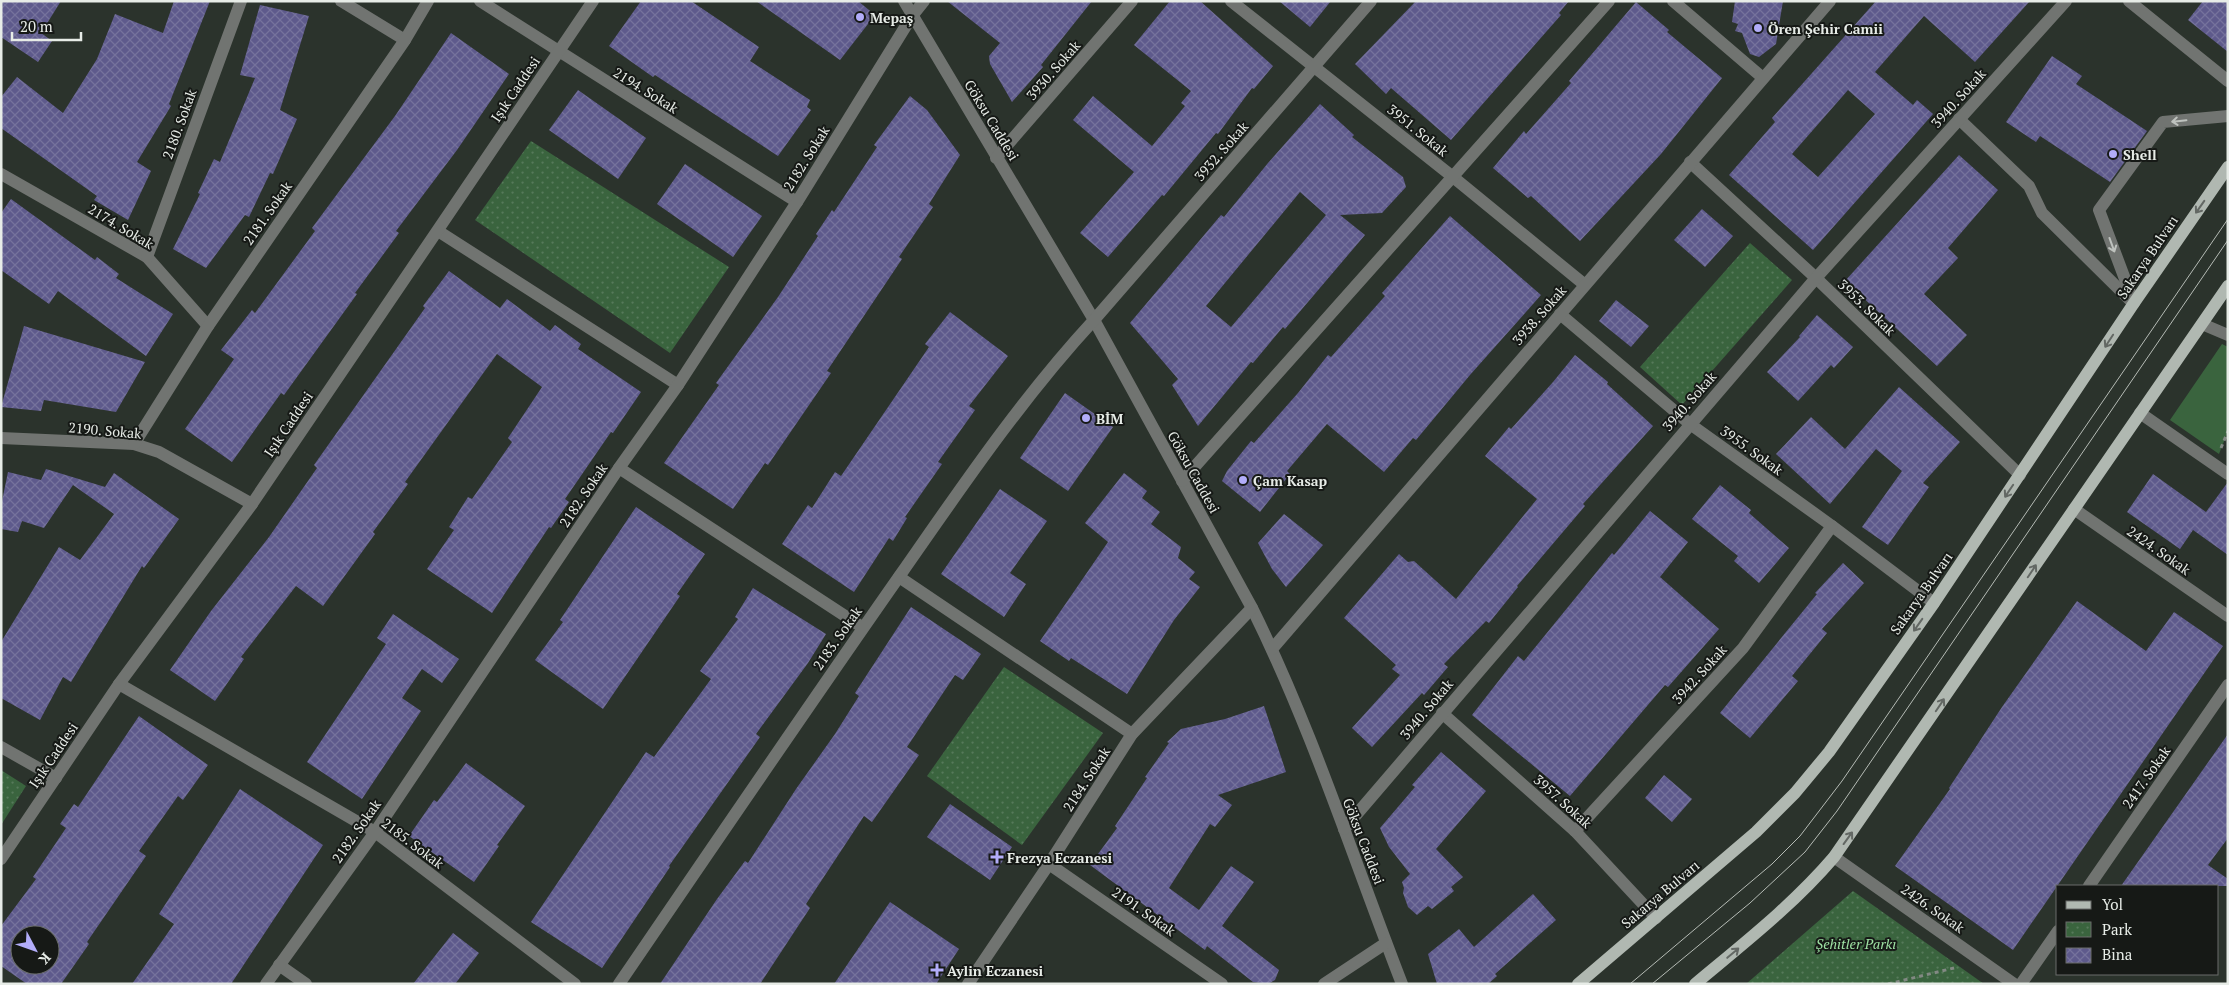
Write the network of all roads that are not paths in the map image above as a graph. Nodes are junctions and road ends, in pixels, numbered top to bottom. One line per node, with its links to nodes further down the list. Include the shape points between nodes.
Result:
1 (240, 1): 31 (street, 2180. Sokak)
2 (341, 1): 17 (street)
3 (428, 1): 17 (street, 2181. Sokak)
4 (480, 1): 18 (street, 2194. Sokak)
5 (592, 1): 18 (street, Işık Caddesi)
6 (904, 1): 16 (street, Göksu Caddesi)
7 (924, 1): 16 (street, 2182. Sokak)
8 (1132, 1): 24 (street, 3930. Sokak)
9 (1231, 1): 19 (street, 3951. Sokak)
10 (1371, 1): 19 (street, 3932. Sokak)
11 (1609, 1): 28 (street)
12 (1673, 1): 20 (street)
13 (1830, 1): 20 (street, 3938. Sokak)
14 (2066, 1): 23 (street, 3940. Sokak)
15 (2129, 1): 21 (street)
16 (912, 16): 24 (street, Göksu Caddesi); 29 (street, 2182. Sokak)
17 (405, 40): 39 (street, 2181. Sokak)
18 (558, 52): 29 (street, 2194. Sokak); 30 (street, Işık Caddesi)
19 (1314, 66): 28 (street, 3951. Sokak); 37 (street, 3932. Sokak)
20 (1763, 78): 25 (street, 3938. Sokak)
21 (2228, 81)
22 (2228, 116): 35 (street, one-way to 35, via 2163,122 2099,210)
23 (1960, 119): 32 (street, 3940. Sokak); 35 (street, via 2029,186 2042,213)
24 (996, 158): 37 (street, Göksu Caddesi)
25 (1690, 162): 32 (street, 3953. Sokak); 33 (street, 3938. Sokak)
26 (2228, 167): 35 (main road, Sakarya Bulvarı, one-way to 35)
27 (1, 174): 31 (street, 2174. Sokak)
28 (1453, 177): 33 (street, 3951. Sokak); 49 (street)
29 (797, 202): 41 (street, 2182. Sokak)
30 (438, 230): 41 (street); 50 (street, Işık Caddesi)
31 (146, 257): 39 (street, 2174. Sokak)
32 (1816, 278): 43 (street, 3940. Sokak); 48 (street, 3953. Sokak)
33 (1585, 285): 36 (street, 3938. Sokak)
34 (2228, 286): 38 (main road)
35 (2134, 303): 48 (main road, Sakarya Bulvarı, one-way to 48)
36 (1560, 314): 43 (street, 3955. Sokak); 58 (street, 3938. Sokak)
37 (1094, 320): 49 (street, Göksu Caddesi); 53 (street, 2183. Sokak, via 1011,417)
38 (2202, 324): 40 (street); 42 (main road)
39 (208, 326): 45 (street, 2181. Sokak)
40 (2228, 335)
41 (678, 385): 46 (street, 2182. Sokak)
42 (2140, 413): 47 (street); 51 (main road)
43 (1690, 424): 52 (street, 3955. Sokak); 61 (street, 3940. Sokak)
44 (1, 438): 45 (street, 2190. Sokak)
45 (134, 444): 50 (street, 2190. Sokak, via 159,452)
46 (619, 468): 57 (street); 67 (street, 2182. Sokak)
47 (2228, 474)
48 (2020, 475): 54 (main road, Sakarya Bulvarı, one-way to 54)
49 (1182, 481): 55 (street, Göksu Caddesi)
50 (252, 504): 59 (street, Işık Caddesi)
51 (2074, 509): 56 (street, 2424. Sokak); 68 (main road, one-way to 51)
52 (1832, 526): 54 (street, 3955. Sokak); 66 (street, 3942. Sokak, via 1743,648)
53 (899, 577): 57 (street, 2183. Sokak); 62 (street)
54 (1934, 603): 72 (main road, Sakarya Bulvarı, one-way to 72, via 1829,752 1795,793 1756,832)
55 (1252, 608): 58 (street, Göksu Caddesi); 62 (street, 2184. Sokak)
56 (2228, 616)
57 (862, 627): 79 (street, 2183. Sokak)
58 (1272, 649): 65 (street, Göksu Caddesi)
59 (119, 684): 64 (street, Işık Caddesi); 67 (street, 2185. Sokak)
60 (2228, 685): 71 (street, 2417. Sokak)
61 (1442, 714): 65 (street, 3940. Sokak); 66 (street, 3957. Sokak)
62 (1132, 734): 70 (street, 2184. Sokak)
63 (1, 747): 64 (street)
64 (56, 778): 69 (street, Işık Caddesi)
65 (1344, 829): 74 (street, Göksu Caddesi)
66 (1575, 831): 72 (street, 3957. Sokak)
67 (375, 832): 75 (street, 2182. Sokak); 78 (street, 2185. Sokak)
68 (1834, 857): 85 (main road, one-way to 68, via 1779,914); 86 (street, 2426. Sokak)
69 (1, 860)
70 (1049, 864): 80 (street, 2184. Sokak); 81 (street, 2191. Sokak)
71 (2090, 885)
72 (1656, 918): 84 (main road, Sakarya Bulvarı)
73 (2056, 934): 87 (street)
74 (1386, 942): 82 (street); 83 (street, Göksu Caddesi)
75 (279, 965): 76 (street, 2182. Sokak); 77 (street)
76 (266, 984)
77 (306, 984)
78 (575, 984)
79 (619, 984)
80 (968, 984)
81 (1222, 984)
82 (1324, 984)
83 (1402, 984)
84 (1578, 984)
85 (1695, 984)
86 (2014, 984)
87 (2021, 984)

